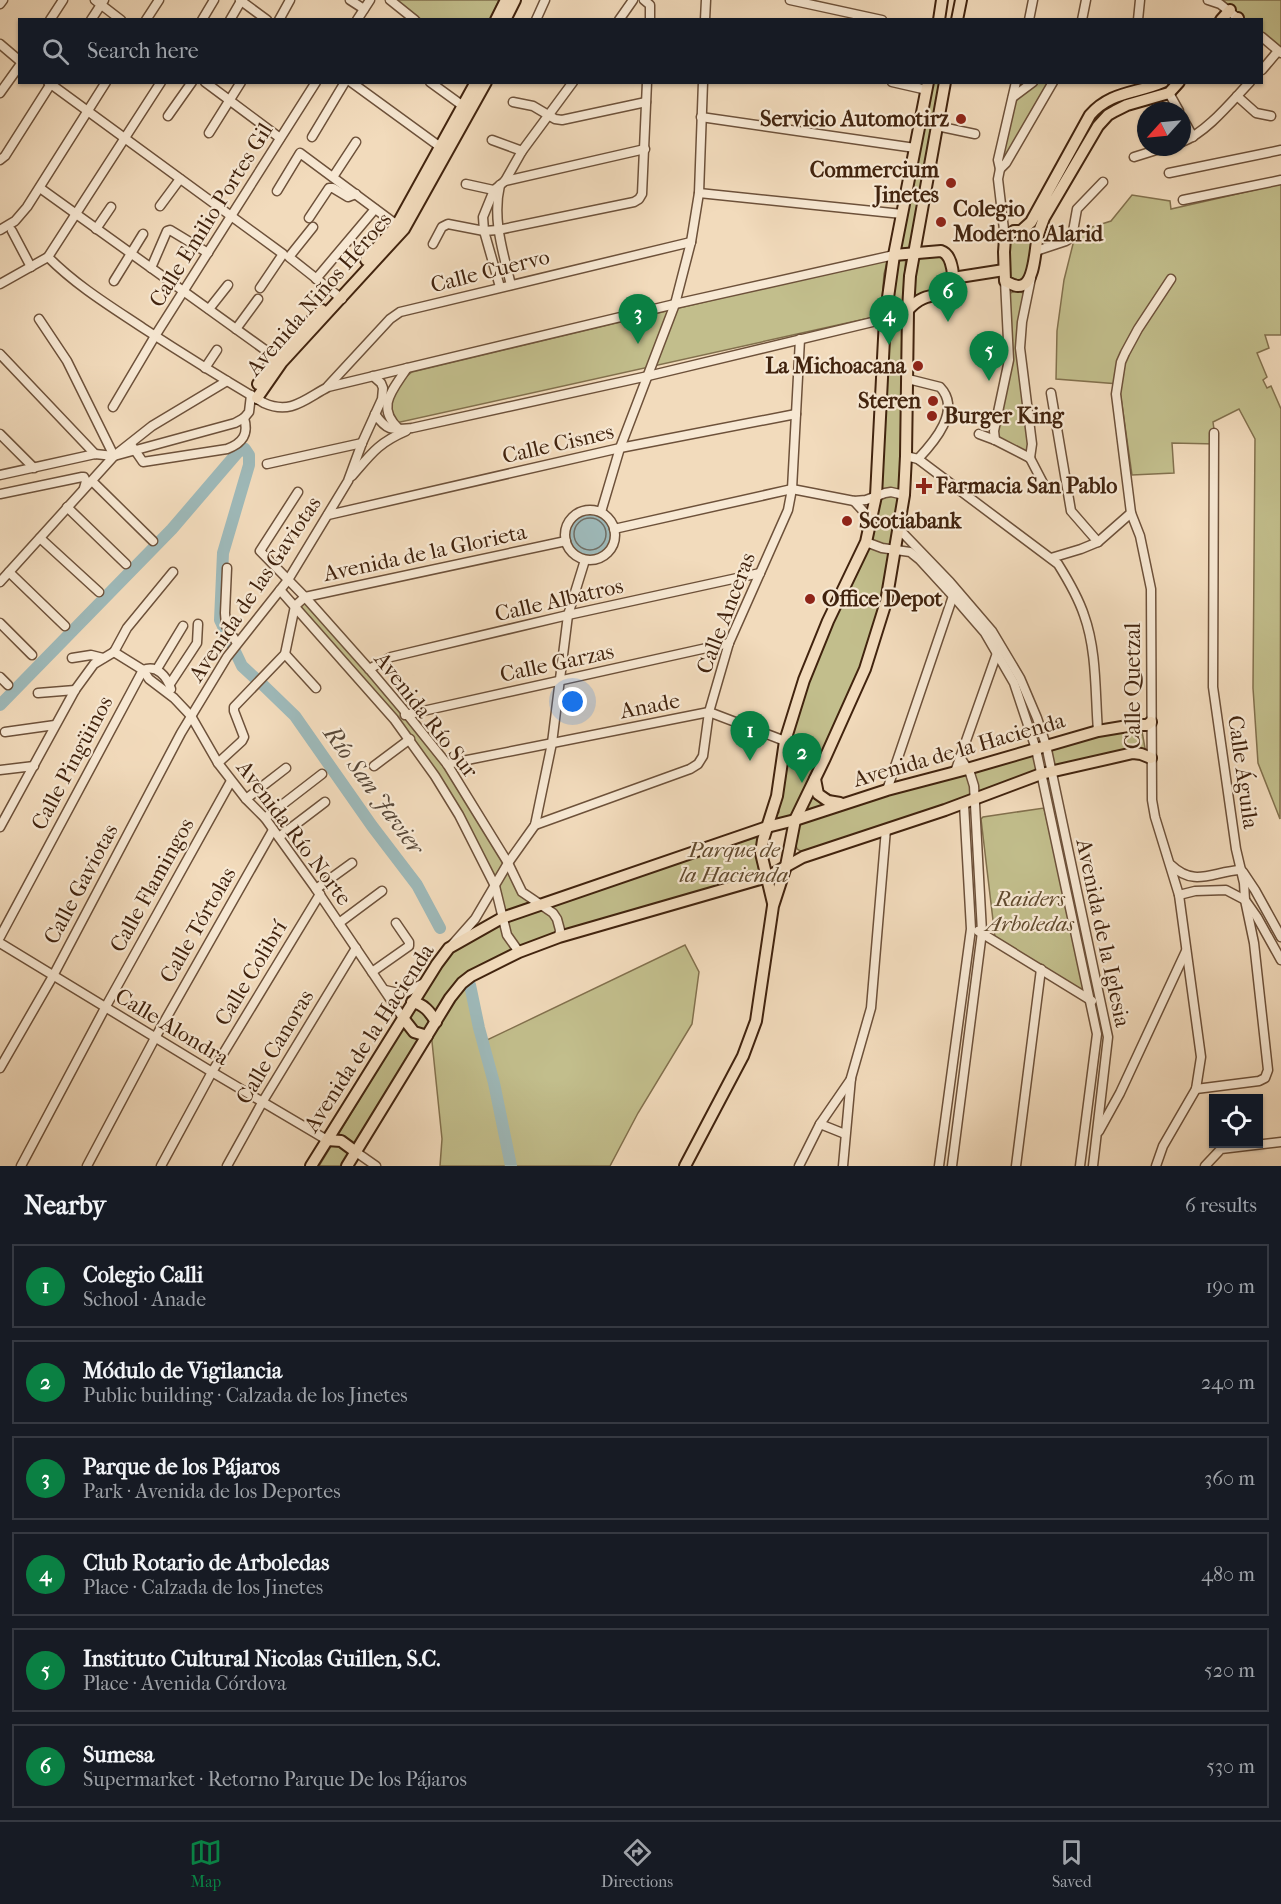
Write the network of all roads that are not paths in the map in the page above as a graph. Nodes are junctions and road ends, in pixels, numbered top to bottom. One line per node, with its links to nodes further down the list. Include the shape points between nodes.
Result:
1 (3, 0): 24 (street)
2 (63, 0): 27 (street)
3 (159, 0): 30 (street)
4 (214, 0): 31 (street)
5 (290, 0): 34 (street)
6 (350, 0): 25 (street)
7 (370, 0): 25 (street)
8 (390, 0): 36 (street)
9 (506, 0): 37 (main road)
10 (515, 0): 38 (main road)
11 (545, 0): 39 (street)
12 (633, 0): 40 (street)
13 (706, 0): 42 (street)
14 (790, 0): 43 (street)
15 (942, 0): 44 (main road)
16 (961, 0): 45 (main road)
17 (1033, 0): 46 (street)
18 (1086, 0): 47 (street)
19 (1140, 0): 48 (street)
20 (1208, 0): 26 (street)
21 (100, 1): 28 (street); 29 (street)
22 (245, 2): 32 (street); 33 (street)
23 (648, 2): 41 (street)
24 (0, 4)
25 (364, 9): 35 (street)
26 (1231, 12)
27 (51, 18)
28 (93, 18)
29 (119, 18)
30 (147, 18)
31 (203, 18)
32 (232, 18)
33 (265, 18)
34 (280, 18)
35 (358, 18)
36 (412, 18)
37 (497, 18)
38 (506, 18)
39 (537, 18)
40 (621, 18)
41 (650, 18)
42 (705, 18)
43 (873, 18)
44 (939, 18)
45 (957, 18)
46 (1029, 18)
47 (1082, 18)
48 (1138, 18)
49 (1263, 38): 51 (street)
50 (0, 44): 52 (street)
51 (1280, 52): 54 (street)
52 (18, 61)
53 (18, 66): 80 (street)
54 (1263, 69)
55 (49, 84): 112 (street)
56 (51, 84): 90 (street)
57 (105, 84): 90 (street)
58 (160, 84): 102 (street)
59 (191, 84): 92 (street)
60 (208, 84): 85 (street)
61 (240, 84): 85 (street)
62 (315, 84): 101 (street, Calle Emilio Portes Gil)
63 (344, 84): 99 (street)
64 (354, 84): 107 (street)
65 (433, 84): 89 (street)
66 (475, 84): 89 (main road, Avenida Niños Héroes)
67 (485, 84): 107 (main road, Avenida Niños Héroes)
68 (571, 84): 91 (street)
69 (647, 84): 87 (street)
70 (703, 84): 94 (street)
71 (910, 84): 79 (street)
72 (945, 84): 95 (main road)
73 (1016, 84): 84 (street)
74 (1030, 84): 84 (street)
75 (1052, 84): 113 (street)
76 (1177, 84): 81 (main road)
77 (1248, 84): 83 (street)
78 (1150, 85): 82 (main road)
79 (927, 86): 106 (main road)
80 (0, 93)
81 (1169, 93): 82 (main road); 88 (street)
82 (1139, 96): 138 (main road, via 1103,102 1090,115 1031,222); 143 (main road, via 1098,126 1044,218)
83 (1237, 96): 93 (street, via 1256,113); 100 (street)
84 (1013, 97): 113 (street, via 998,160)
85 (230, 101): 96 (street); 101 (street)
86 (513, 102): 91 (street)
87 (646, 102): 91 (street, via 562,120); 105 (street)
88 (1174, 102)
89 (463, 106): 107 (main road, Avenida Niños Héroes)
90 (88, 111): 102 (street); 121 (street)
91 (548, 114): 109 (street)
92 (168, 116)
93 (1271, 116)
94 (701, 117): 106 (street); 123 (street)
95 (937, 126): 98 (street); 146 (main road)
96 (208, 133)
97 (1191, 133): 100 (street)
98 (975, 134)
99 (312, 137)
100 (1193, 137)
101 (280, 138): 131 (street, Calle Emilio Portes Gil)
102 (125, 139): 116 (street); 129 (street)
103 (492, 140): 109 (street)
104 (356, 142): 115 (street)
105 (645, 148): 120 (street); 135 (street, via 642,194 634,201)
106 (915, 148): 130 (main road)
107 (444, 149): 132 (main road, Avenida Niños Héroes); 166 (main road, Avenida Niños Héroes, via 404,229)
108 (1281, 150): 114 (street)
109 (522, 151): 120 (street)
110 (1137, 156): 111 (street)
111 (1134, 157)
112 (0, 160)
113 (1000, 169): 140 (street)
114 (1169, 172)
115 (333, 177): 122 (street, via 300,153); 124 (street)
116 (180, 179): 126 (street); 131 (street)
117 (1281, 180): 125 (street)
118 (1103, 182): 143 (street, via 1077,209 1072,237)
119 (466, 184): 120 (street)
120 (499, 187): 135 (street); 137 (street, via 483,217)
121 (40, 188): 129 (street); 134 (street, via 20,216)
122 (277, 191)
123 (699, 193): 130 (street); 141 (street)
124 (356, 194): 128 (street); 148 (street, via 348,197 328,188 311,222)
125 (1183, 200)
126 (160, 206)
127 (111, 207): 133 (street)
128 (375, 209): 132 (street); 155 (street)
129 (76, 214): 133 (street); 149 (street)
130 (902, 214): 147 (main road)
131 (232, 216): 144 (street, Calle Emilio Portes Gil); 148 (street)
132 (397, 225): 166 (main road, Avenida Niños Héroes)
133 (96, 229): 145 (street)
134 (0, 230)
135 (498, 230): 137 (street); 160 (street)
136 (12, 231): 150 (street)
137 (484, 231): 142 (street, via 448,224); 161 (street)
138 (1021, 231): 140 (main road); 143 (main road, via 1032,236)
139 (143, 234): 145 (street)
140 (1005, 238): 152 (main road)
141 (691, 242): 160 (street, Calle Cuervo); 168 (street)
142 (433, 244)
143 (1036, 250): 153 (main road)
144 (208, 253): 151 (street, via 170,230); 163 (street, Calle Emilio Portes Gil)
145 (131, 254): 151 (street); 157 (street)
146 (913, 254): 147 (main road); 154 (main road, via 946,252); 170 (main road)
147 (894, 255): 168 (street); 172 (main road)
148 (286, 256): 155 (street); 162 (street)
149 (48, 257): 150 (street); 174 (street, via 86,290)
150 (31, 267): 158 (street)
151 (151, 268): 163 (street)
152 (1005, 275): 153 (main road, via 1016,286 1027,283); 154 (main road); 164 (street)
153 (1031, 275): 165 (street)
154 (953, 278): 170 (main road, via 953,292 925,296)
155 (316, 279): 166 (street)
156 (1171, 279): 221 (street, Calle Quetzal, via 1125,353 1116,384)
157 (114, 281)
158 (0, 284)
159 (228, 285): 169 (street)
160 (511, 285): 161 (street, Calle Cuervo)
161 (500, 287): 185 (street, Calle Cuervo, via 400,312)
162 (260, 288)
163 (184, 291): 169 (street); 174 (street, Calle Emilio Portes Gil)
164 (1007, 294): 165 (street, via 1018,290); 197 (street, via 1009,360)
165 (1027, 295): 204 (street, via 1020,348 1032,444)
166 (339, 297): 178 (main road, Avenida Niños Héroes); 187 (main road, Avenida Niños Héroes)
167 (258, 298): 173 (street)
168 (675, 304): 180 (street); 182 (street)
169 (209, 309): 173 (street)
170 (908, 310): 172 (street); 183 (main road)
171 (39, 319): 202 (street, via 67,361)
172 (885, 319): 175 (street); 217 (main road)
173 (236, 329): 178 (street)
174 (155, 336): 179 (street); 188 (street, Calle Emilio Portes Gil)
175 (800, 339): 182 (street); 190 (street, Calle Anceras)
176 (217, 350): 179 (street)
177 (0, 354): 201 (street)
178 (275, 357): 187 (main road, Avenida Niños Héroes)
179 (205, 368): 184 (street)
180 (407, 368): 181 (street); 193 (street, via 386,409)
181 (373, 376): 185 (street); 189 (street, Avenida de las Gaviotas, via 381,382 383,393)
182 (648, 376): 192 (street); 200 (street)
183 (908, 379): 203 (main road); 205 (street, via 940,387 948,399 948,413 941,430)
184 (227, 381): 187 (street); 199 (street, via 152,426)
185 (328, 387): 187 (street, via 287,408)
186 (1051, 393): 230 (street, via 1071,511)
187 (253, 399): 191 (street, Avenida Niños Héroes)
188 (113, 407)
189 (375, 414): 193 (street, via 385,427); 198 (street, Avenida de las Gaviotas)
190 (796, 414): 200 (street, Calle Cisnes); 212 (street, Calle Anceras)
191 (244, 418): 199 (street); 199 (street, Avenida Niños Héroes, via 245,436 227,449 143,462)
192 (412, 428): 193 (street); 210 (street, Avenida de las Gaviotas, via 379,446)
193 (399, 429)
194 (1214, 433): 316 (street, Calle Águila, via 1213,687)
195 (0, 434): 207 (street)
196 (979, 434): 197 (street)
197 (994, 440): 204 (street)
198 (362, 442): 206 (street); 210 (street, Avenida de las Gaviotas)
199 (133, 447): 202 (street)
200 (620, 448): 220 (street); 222 (street, Calle Cisnes)
201 (95, 454): 202 (street); 207 (street)
202 (114, 456): 209 (street)
203 (906, 456): 205 (street); 216 (main road)
204 (1030, 458): 211 (street)
205 (918, 459): 232 (street)
206 (267, 464)
207 (34, 468): 208 (street)
208 (0, 475)
209 (92, 481): 215 (street); 228 (street)
210 (348, 481): 222 (street, Avenida de las Gaviotas)
211 (1044, 485)
212 (792, 489): 218 (street); 224 (street); 238 (street, Calle Anceras, via 788,510)
213 (298, 492): 239 (street, Avenida Río Sur, via 260,551)
214 (0, 494): 215 (street, via 82,477 86,481)
215 (81, 494): 219 (street)
216 (904, 495): 217 (street, via 891,492); 225 (main road)
217 (876, 496): 218 (street); 223 (main road)
218 (854, 501): 223 (street)
219 (67, 507): 226 (street); 234 (street)
220 (601, 513): 224 (street, via 610,519); 227 (street, via 588,510 574,515 566,526)
221 (1131, 513): 230 (street); 276 (street, Calle Quetzal, via 1151,589)
222 (328, 515): 239 (street, Avenida de las Gaviotas)
223 (870, 524): 229 (main road)
224 (614, 529): 233 (street, via 613,546 608,552)
225 (899, 529): 231 (main road); 283 (street, via 992,631 1038,717)
226 (40, 538): 236 (street); 242 (street)
227 (566, 540): 233 (street, via 573,553); 244 (street, Avenida de la Glorieta)
228 (153, 541)
229 (866, 542): 231 (street); 281 (main road, via 828,621)
230 (1098, 542): 232 (street)
231 (895, 551): 243 (street, via 910,552); 296 (main road, via 886,602 864,669)
232 (1051, 558): 278 (street, via 1059,564 1084,615)
233 (585, 560): 246 (street)
234 (126, 564)
235 (227, 568): 252 (street, via 225,620)
236 (9, 572): 240 (street); 249 (street)
237 (173, 572): 253 (street, via 127,628)
238 (760, 573): 246 (street, Calle Albatros); 251 (street, Calle Anceras)
239 (288, 580): 241 (street, Avenida de las Gaviotas); 244 (street, Avenida Río Sur)
240 (0, 582)
241 (280, 590): 245 (street, Avenida Río Sur); 252 (street, Avenida de las Gaviotas)
242 (99, 592)
243 (953, 596): 254 (street); 298 (street)
244 (305, 597): 245 (street, Avenida de la Glorieta); 260 (street, Avenida Río Sur)
245 (295, 606): 255 (street); 275 (street, Avenida Río Sur)
246 (568, 615): 260 (street, Calle Albatros, via 391,657); 265 (street)
247 (0, 623): 256 (street)
248 (198, 624): 266 (street, via 197,643)
249 (65, 626)
250 (183, 626): 259 (street)
251 (729, 643): 265 (street, Calle Garzas); 272 (street, Calle Anceras)
252 (236, 644): 274 (street, Avenida de las Gaviotas)
253 (114, 652): 258 (street); 261 (street, Avenida Río Norte)
254 (997, 653): 262 (street); 263 (street)
255 (285, 654): 268 (street); 286 (street, via 234,707 244,737)
256 (32, 655)
257 (72, 658): 258 (street)
258 (103, 658): 269 (street)
259 (157, 669): 261 (street); 266 (street, Avenida Río Norte)
260 (369, 669): 273 (street, Avenida Río Sur)
261 (143, 670): 271 (street, Avenida Río Norte); 330 (street, Calle Pingüinos)
262 (1009, 673): 263 (street, via 998,670); 283 (street)
263 (989, 674): 284 (street)
264 (0, 677): 267 (street)
265 (559, 681): 273 (street, Calle Garzas); 282 (street)
266 (170, 684): 271 (street, Avenida Río Norte)
267 (8, 685)
268 (316, 687)
269 (75, 690): 270 (street); 277 (street)
270 (38, 693)
271 (174, 698): 274 (street, Avenida Río Norte)
272 (709, 712): 281 (street, Anade); 282 (street, Anade); 307 (street, Calle Anceras, via 698,764)
273 (407, 714): 275 (street, Calle Garzas); 287 (street, Avenida Río Sur)
274 (191, 716): 286 (street, Avenida Río Norte); 343 (street, Calle Gaviotas)
275 (394, 719): 280 (street, Avenida Río Sur)
276 (1151, 721): 278 (main road, Avenida de la Hacienda, via 1147,725); 285 (street, Calle Quetzal)
277 (55, 725): 279 (street); 288 (street)
278 (1098, 731): 283 (main road, Avenida de la Hacienda)
279 (5, 732)
280 (410, 739): 289 (street); 318 (street, Avenida Río Sur, via 459,815)
281 (785, 741): 309 (main road, via 777,796)
282 (552, 743): 287 (street, Anade); 307 (street)
283 (1041, 747): 291 (main road, Avenida de la Hacienda); 294 (street, Avenida de la Iglesia)
284 (960, 757): 291 (street); 293 (street)
285 (1151, 758): 294 (main road, Avenida de la Hacienda, via 1133,753); 314 (street, Calle Quetzal, via 1155,818)
286 (218, 762): 297 (street, Avenida Río Norte)
287 (447, 764): 313 (street, Avenida Río Sur)
288 (34, 765): 292 (street); 303 (street)
289 (374, 766)
290 (286, 768): 299 (street)
291 (967, 769): 293 (main road, Avenida de la Hacienda); 301 (street, via 974,786)
292 (0, 770)
293 (955, 772): 298 (main road, Avenida de la Hacienda)
294 (1046, 773): 301 (main road, Avenida de la Hacienda); 346 (street, Avenida de la Iglesia); 349 (street, Avenida de la Iglesia)
295 (322, 774): 305 (street)
296 (815, 779): 302 (main road, via 818,794); 306 (main road)
297 (231, 781): 299 (street, Avenida Río Norte); 348 (street, Calle Flamingos)
298 (887, 790): 302 (main road, Avenida de la Hacienda)
299 (246, 799): 305 (street, Avenida Río Norte)
300 (325, 802): 311 (street)
301 (969, 802): 310 (main road, Avenida de la Hacienda); 328 (street); 329 (street)
302 (843, 804): 306 (main road, Avenida de la Hacienda)
303 (11, 807): 304 (street); 308 (street)
304 (0, 809)
305 (264, 819): 311 (street, Avenida Río Norte)
306 (795, 820): 309 (main road, Avenida de la Hacienda); 315 (main road)
307 (535, 825): 313 (street)
308 (0, 826)
309 (767, 827): 317 (main road, via 761,853); 323 (main road, Avenida de la Hacienda)
310 (886, 830): 315 (main road, Avenida de la Hacienda); 358 (street, via 872,1008)
311 (276, 833): 319 (street, Avenida Río Norte); 355 (street, Calle Tórtolas)
312 (352, 863): 319 (street)
313 (508, 863): 318 (street); 323 (street, Avenida Río Sur, via 522,892)
314 (1169, 864): 316 (street, via 1180,874 1192,877); 321 (street, Calle Quetzal)
315 (786, 866): 317 (main road, Avenida de la Hacienda); 324 (main road)
316 (1241, 870): 322 (street, Calle Águila); 332 (street)
317 (767, 877): 324 (main road); 331 (main road, Avenida de la Hacienda)
318 (495, 886): 325 (street, Avenida Río Sur); 336 (street, via 475,919)
319 (318, 891): 326 (street, Avenida Río Norte); 357 (street, Calle Colibrí)
320 (382, 891): 326 (street)
321 (1179, 895): 322 (street, via 1227,890); 337 (street, Calle Quetzal)
322 (1245, 900): 340 (street); 360 (street, Calle Águila, via 1254,943 1267,1074 1259,1081)
323 (540, 905): 325 (main road, Avenida de la Hacienda); 331 (street, Avenida Río Sur, via 557,919)
324 (773, 906): 377 (main road, via 756,1021 743,1056)
325 (502, 918): 336 (main road, Avenida de la Hacienda); 338 (street, Avenida Río Sur, via 507,935)
326 (339, 922): 335 (street, Avenida Río Norte)
327 (396, 923): 342 (street, via 409,945)
328 (971, 929): 329 (street); 334 (street)
329 (982, 932): 339 (street); 341 (street)
330 (0, 937)
331 (559, 937): 338 (main road, Avenida de la Hacienda)
332 (1281, 937)
333 (0, 943): 343 (street, Calle Alondra)
334 (969, 947): 339 (street); 380 (street)
335 (356, 948): 342 (street, Avenida Río Norte); 362 (street, Calle Canoras)
336 (449, 948): 344 (main road, Avenida de la Hacienda)
337 (1186, 951): 360 (street, Calle Quetzal, via 1201,1057); 361 (street)
338 (519, 952): 351 (main road, Avenida de la Hacienda, via 462,983)
339 (979, 954): 381 (street)
340 (1281, 960)
341 (1041, 969): 346 (street); 382 (street)
342 (372, 972): 345 (street, Avenida Río Norte)
343 (53, 976): 348 (street, Calle Alondra); 356 (street, Calle Gaviotas)
344 (424, 983): 345 (street, via 403,994); 347 (main road, Avenida de la Hacienda)
345 (384, 990): 350 (street, Avenida Río Norte)
346 (1091, 1000): 349 (street); 352 (street, Avenida de la Iglesia)
347 (412, 1002): 350 (main road, Avenida de la Hacienda); 351 (main road, via 426,1008)
348 (105, 1008): 355 (street, Calle Alondra); 370 (street, Calle Flamingos)
349 (1103, 1015): 353 (street, Avenida de la Iglesia)
350 (402, 1018): 354 (main road, via 414,1032); 367 (main road, Avenida de la Hacienda)
351 (436, 1022): 354 (main road, Avenida de la Hacienda)
352 (1097, 1031): 353 (street); 364 (street, Avenida de la Iglesia)
353 (1108, 1035): 359 (street, Avenida de la Iglesia)
354 (427, 1036): 369 (main road, Avenida de la Hacienda)
355 (155, 1038): 357 (street, Calle Alondra); 371 (street, Calle Tórtolas)
356 (0, 1068)
357 (212, 1072): 362 (street, Calle Alondra); 372 (street, Calle Colibrí)
358 (851, 1078): 363 (street); 365 (street)
359 (1101, 1088): 361 (street, via 1109,1095); 366 (street, Avenida de la Iglesia)
360 (1196, 1089): 385 (street, via 1163,1146)
361 (1120, 1093): 366 (street)
362 (262, 1101): 367 (street, Calle Alondra); 373 (street, Calle Canoras)
363 (820, 1124): 365 (street); 378 (street)
364 (1084, 1133): 366 (street); 383 (street, Avenida de la Iglesia)
365 (845, 1134): 379 (street)
366 (1097, 1135): 384 (street, Avenida de la Iglesia)
367 (327, 1140): 369 (main road, via 341,1141); 374 (main road, Avenida de la Hacienda)
368 (1281, 1142): 386 (street, via 1221,1149)
369 (356, 1152): 375 (main road, Avenida de la Hacienda); 376 (street)
370 (21, 1166)
371 (87, 1166)
372 (161, 1166)
373 (227, 1166)
374 (311, 1166)
375 (347, 1166)
376 (376, 1166)
377 (685, 1166)
378 (799, 1166)
379 (843, 1166)
380 (939, 1166)
381 (952, 1166)
382 (1016, 1166)
383 (1080, 1166)
384 (1093, 1166)
385 (1156, 1166)
386 (1205, 1166)

